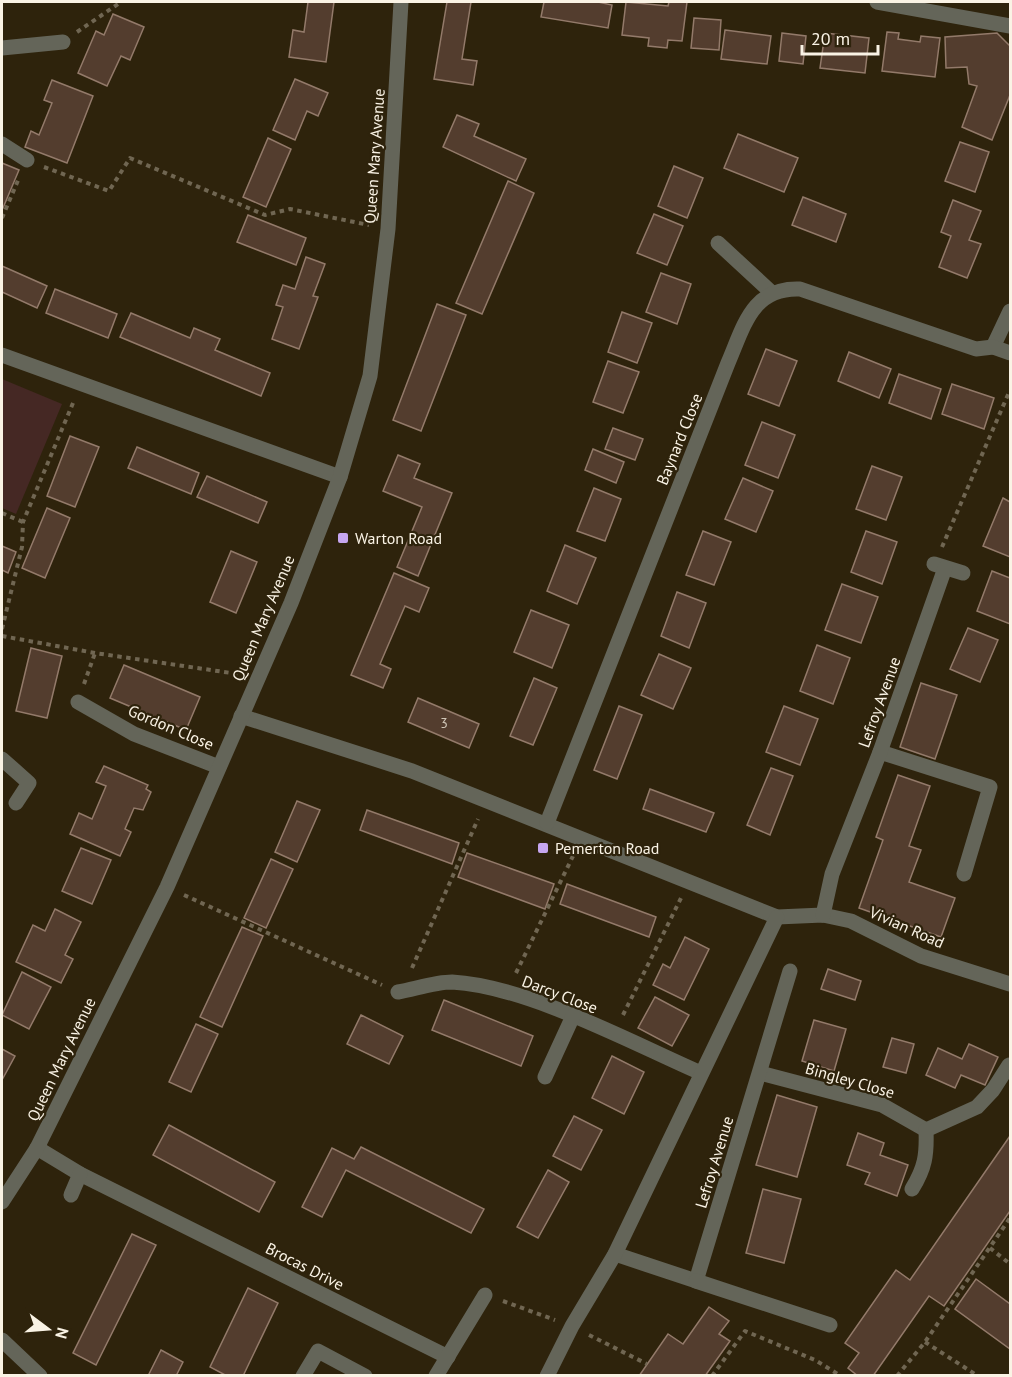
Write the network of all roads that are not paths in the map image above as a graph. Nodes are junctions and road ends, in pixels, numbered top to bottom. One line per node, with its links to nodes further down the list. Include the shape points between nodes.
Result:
1 (401, 2): 14 (street, Queen Mary Avenue, via 388,229 369,376)
2 (877, 2): 3 (street)
3 (1011, 26)
4 (63, 42): 5 (street)
5 (2, 48)
6 (2, 144): 7 (street)
7 (27, 160)
8 (718, 243): 9 (street)
9 (772, 293): 11 (street, via 800,289 975,349); 22 (street, Baynard Close, via 753,308 744,326)
10 (1011, 311): 11 (street)
11 (993, 347): 12 (street)
12 (1011, 353)
13 (2, 355): 14 (street)
14 (340, 477): 17 (street, Queen Mary Avenue)
15 (963, 573): 18 (street, Lefroy Avenue, via 939,566)
16 (78, 702): 20 (street, Gordon Close, via 134,734)
17 (241, 716): 20 (street, Queen Mary Avenue); 22 (street, via 412,771)
18 (880, 752): 23 (street, via 990,787); 24 (street, Lefroy Avenue, via 832,874)
19 (2, 759): 21 (street, via 30,783)
20 (219, 767): 35 (street, Queen Mary Avenue, via 167,887)
21 (16, 803)
22 (547, 823): 25 (street)
23 (964, 874)
24 (823, 915): 25 (street); 27 (street, Vivian Road, via 851,921 921,956)
25 (777, 917): 31 (street)
26 (790, 971): 32 (street, Lefroy Avenue)
27 (1011, 984)
28 (398, 993): 29 (street, Darcy Close, via 451,982 507,993)
29 (573, 1016): 31 (street, Darcy Close); 33 (street)
30 (1009, 1065): 34 (street, via 977,1107)
31 (701, 1073): 40 (street)
32 (759, 1073): 34 (street, Bingley Close, via 882,1106); 41 (street, Lefroy Avenue)
33 (545, 1077)
34 (926, 1130): 37 (street, via 924,1169)
35 (37, 1148): 36 (street, Brocas Drive); 39 (street, Queen Mary Avenue)
36 (80, 1174): 38 (street); 45 (street, Brocas Drive)
37 (912, 1189)
38 (71, 1195)
39 (2, 1202)
40 (615, 1254): 41 (street); 50 (street)
41 (696, 1281): 43 (street)
42 (485, 1295): 45 (street)
43 (830, 1325)
44 (2, 1340): 46 (street)
45 (448, 1357): 49 (street)
46 (40, 1376)
47 (303, 1376): 48 (street, via 318,1351)
48 (365, 1376)
49 (436, 1376)
50 (547, 1376)

